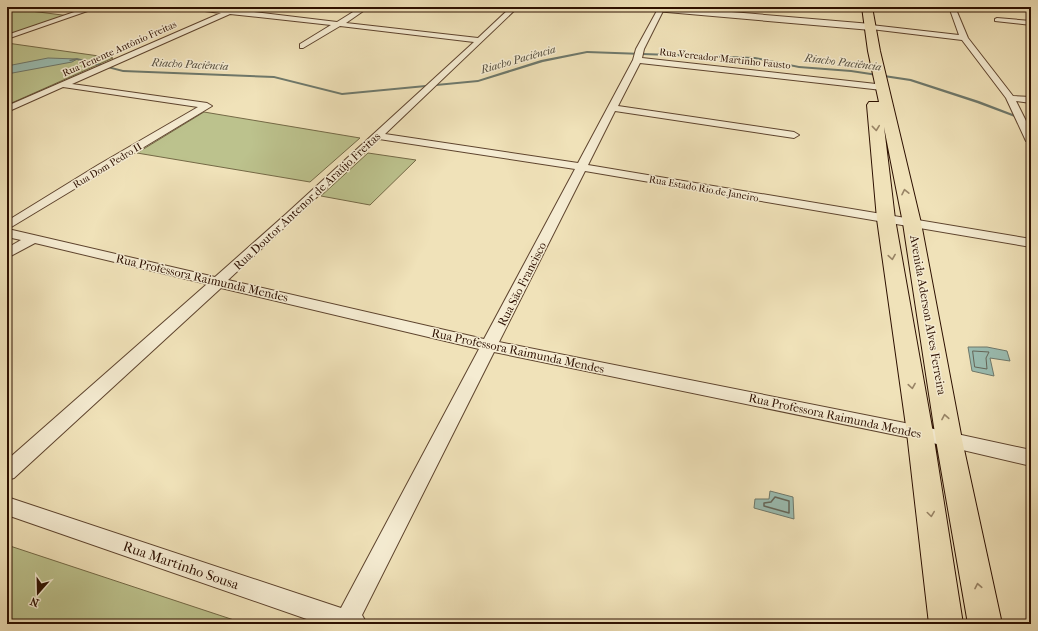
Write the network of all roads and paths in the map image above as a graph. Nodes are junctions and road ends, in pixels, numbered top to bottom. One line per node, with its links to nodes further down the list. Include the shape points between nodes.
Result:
1 (96, 7): 14 (street)
2 (189, 7): 9 (street)
3 (240, 7): 9 (street, Rua Tenente Antônio Freitas)
4 (366, 7): 12 (street)
5 (515, 7): 16 (street, Rua Doutor Antenor de Araújo Freitas)
6 (644, 7): 8 (street)
7 (952, 7): 15 (street)
8 (662, 8): 10 (street); 18 (street, Rua São Francisco, via 640,49)
9 (230, 11): 12 (street); 19 (street, Rua Tenente Antônio Freitas)
10 (864, 17): 15 (street); 20 (main road, Avenida Aderson Alves Ferreira)
11 (997, 20): 13 (street)
12 (337, 23): 16 (street); 17 (street)
13 (1031, 23)
14 (7, 37)
15 (964, 38): 21 (street)
16 (480, 40): 26 (street, Rua Doutor Antenor de Araújo Freitas)
17 (303, 46)
18 (637, 60): 20 (street, Rua Vereador Martinho Fausto); 23 (street, Rua São Francisco)
19 (64, 85): 24 (street, Rua Tenente Antônio Freitas); 31 (street, Rua Dom Pedro II, via 207,106)
20 (877, 86): 29 (main road, Avenida Aderson Alves Ferreira, one-way to 29); 30 (main road, Avenida Aderson Alves Ferreira, one-way to 20)
21 (1010, 98): 22 (street); 27 (street)
22 (1031, 100)
23 (611, 108): 25 (street); 28 (street, Rua São Francisco)
24 (7, 109)
25 (794, 134)
26 (377, 136): 28 (street, Rua Estado Rio de Janeiro); 36 (street, Rua Doutor Antenor de Araújo Freitas)
27 (1031, 141)
28 (581, 167): 29 (street, Rua Estado Rio de Janeiro); 37 (street, Rua São Francisco)
29 (886, 219): 30 (street, Rua Estado Rio de Janeiro); 38 (main road, Avenida Aderson Alves Ferreira, one-way to 38)
30 (912, 223): 34 (street, Rua Estado Rio de Janeiro); 39 (main road, Avenida Aderson Alves Ferreira, one-way to 30)
31 (7, 226)
32 (7, 233): 33 (street, Rua Professora Raimunda Mendes)
33 (33, 239): 35 (street); 36 (street, Rua Professora Raimunda Mendes)
34 (1031, 243)
35 (7, 254)
36 (219, 282): 37 (street, Rua Professora Raimunda Mendes); 41 (street, Rua Doutor Antenor de Araújo Freitas)
37 (490, 346): 38 (street, Rua Professora Raimunda Mendes); 43 (street, Rua São Francisco)
38 (920, 433): 39 (street, Rua Professora Raimunda Mendes); 44 (main road, Avenida Aderson Alves Ferreira, one-way to 44)
39 (949, 440): 40 (street, Rua Professora Raimunda Mendes); 45 (main road, Avenida Aderson Alves Ferreira, one-way to 39)
40 (1031, 458)
41 (7, 472)
42 (7, 506): 43 (street, Rua Martinho Sousa)
43 (349, 623)
44 (946, 624)
45 (985, 624)

